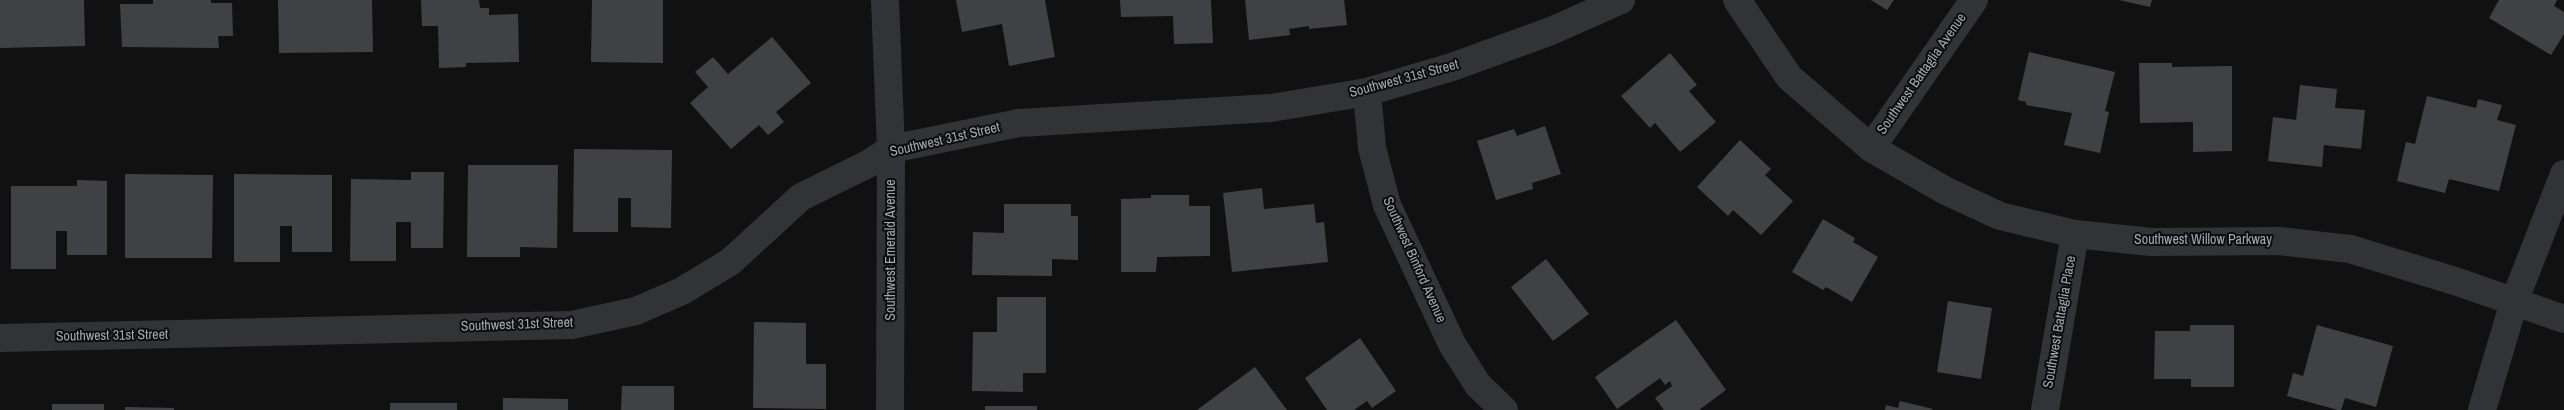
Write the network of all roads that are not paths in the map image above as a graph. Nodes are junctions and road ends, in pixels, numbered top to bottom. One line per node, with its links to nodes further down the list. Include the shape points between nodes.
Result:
1 (885, 0): 7 (street, Southwest Emerald Avenue)
2 (1622, 0): 5 (street, Southwest 31st Street, via 1552,31 1452,68)
3 (1737, 0): 6 (street, Southwest Willow Parkway, via 1789,78)
4 (1974, 0): 6 (street, Southwest Battaglia Avenue)
5 (1368, 92): 7 (street, Southwest 31st Street, via 1270,108 1019,123); 13 (street, Southwest Binford Avenue, via 1372,148 1387,205 1452,344 1478,385)
6 (1870, 148): 9 (street, Southwest Willow Parkway, via 1946,191 2000,216)
7 (891, 149): 12 (street, Southwest 31st Street, via 870,164 802,197 730,262 682,291 636,311 572,325); 14 (street, Southwest Emerald Avenue)
8 (2564, 174): 10 (street)
9 (2075, 234): 10 (street, Southwest Willow Parkway, via 2151,242 2279,241 2350,249); 15 (street, Southwest Battaglia Place)
10 (2514, 302): 11 (street, Southwest Willow Parkway); 16 (street)
11 (2564, 319)
12 (0, 338)
13 (1502, 409)
14 (890, 410)
15 (2046, 410)
16 (2482, 410)

